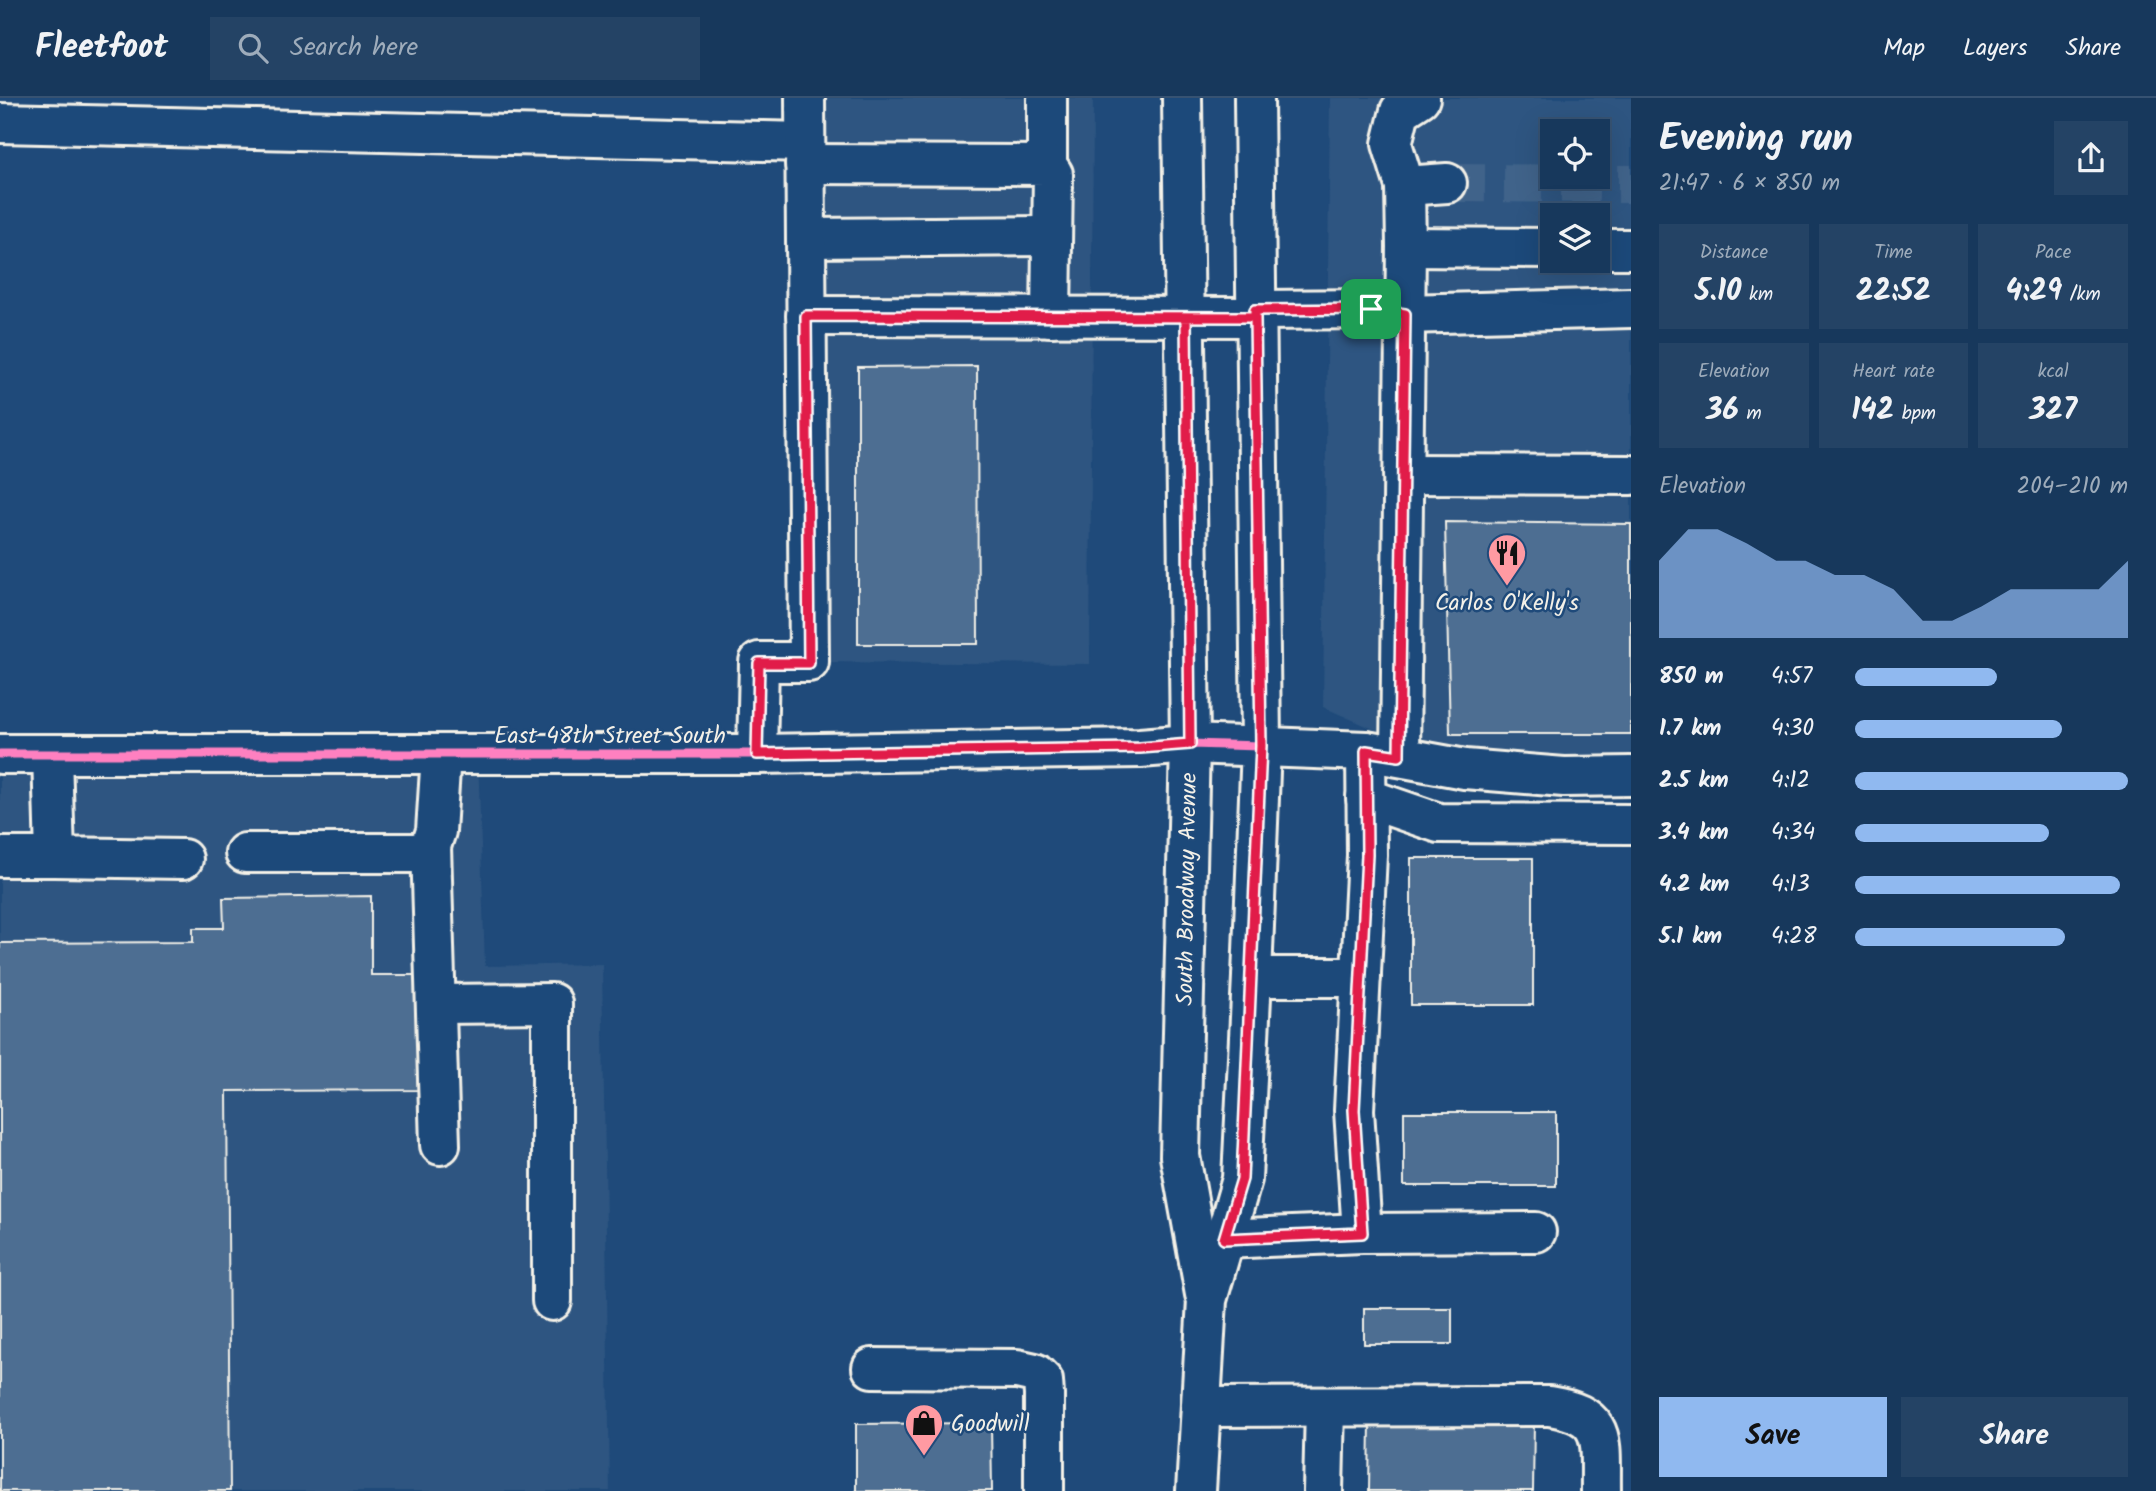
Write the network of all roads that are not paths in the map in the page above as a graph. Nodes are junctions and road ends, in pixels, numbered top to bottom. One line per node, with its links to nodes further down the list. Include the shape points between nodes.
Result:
1 (805, 98): 7 (main road)
2 (1047, 98): 8 (main road)
3 (1182, 98): 21 (main road, South Broadway Avenue)
4 (1254, 98): 22 (main road, South Broadway Avenue)
5 (1420, 98): 10 (main road, via 1399,111 1392,144)
6 (0, 123): 7 (main road)
7 (805, 153): 8 (main road); 12 (main road)
8 (1047, 165): 11 (main road, via 1053,174)
9 (1447, 183): 10 (main road)
10 (1405, 186): 13 (main road)
11 (1052, 236): 12 (main road); 20 (main road)
12 (806, 238): 19 (main road)
13 (1406, 247): 14 (main road); 18 (main road)
14 (1540, 248)
15 (1610, 249): 16 (main road)
16 (1631, 249)
17 (1631, 308): 18 (main road)
18 (1405, 314): 22 (main road, via 1380,324); 23 (main road)
19 (806, 316): 20 (main road); 31 (main road, via 809,663 759,663)
20 (1051, 317): 21 (main road)
21 (1186, 317): 22 (main road); 25 (main road, South Broadway Avenue)
22 (1255, 317): 26 (main road, South Broadway Avenue)
23 (1403, 474): 24 (main road); 27 (main road)
24 (1631, 475)
25 (1190, 744): 26 (main road, East 48th Street South); 31 (main road, East 48th Street South); 47 (main road, South Broadway Avenue, via 1180,1156)
26 (1261, 746): 27 (main road, East 48th Street South); 40 (main road, South Broadway Avenue)
27 (1383, 753): 32 (main road, East 48th Street South, via 1465,769 1564,777); 33 (main road)
28 (0, 754): 29 (main road, East 48th Street South)
29 (52, 754): 30 (main road, East 48th Street South); 38 (main road)
30 (442, 754): 31 (main road, East 48th Street South); 35 (main road)
31 (757, 754)
32 (1631, 776)
33 (1366, 798): 34 (main road, via 1439,823); 41 (main road)
34 (1631, 824)
35 (431, 846): 36 (main road, via 418,853); 42 (main road)
36 (245, 853)
37 (0, 857): 38 (main road)
38 (55, 857): 39 (main road)
39 (183, 859)
40 (1252, 977): 41 (main road); 46 (main road, South Broadway Avenue, via 1242,1179)
41 (1361, 977): 45 (main road, via 1354,1110)
42 (436, 1004): 43 (main road); 48 (main road, via 552,1003)
43 (440, 1145)
44 (1536, 1232): 45 (main road)
45 (1362, 1233): 46 (main road)
46 (1224, 1239): 47 (main road, South Broadway Avenue)
47 (1207, 1300): 50 (main road, South Broadway Avenue)
48 (552, 1301)
49 (872, 1368): 52 (main road, via 1035,1373 1043,1381)
50 (1201, 1407): 51 (main road); 53 (main road, South Broadway Avenue)
51 (1325, 1407): 54 (main road); 55 (main road, via 1567,1409 1585,1415 1595,1427)
52 (1044, 1491)
53 (1196, 1491)
54 (1323, 1491)
55 (1601, 1491)

